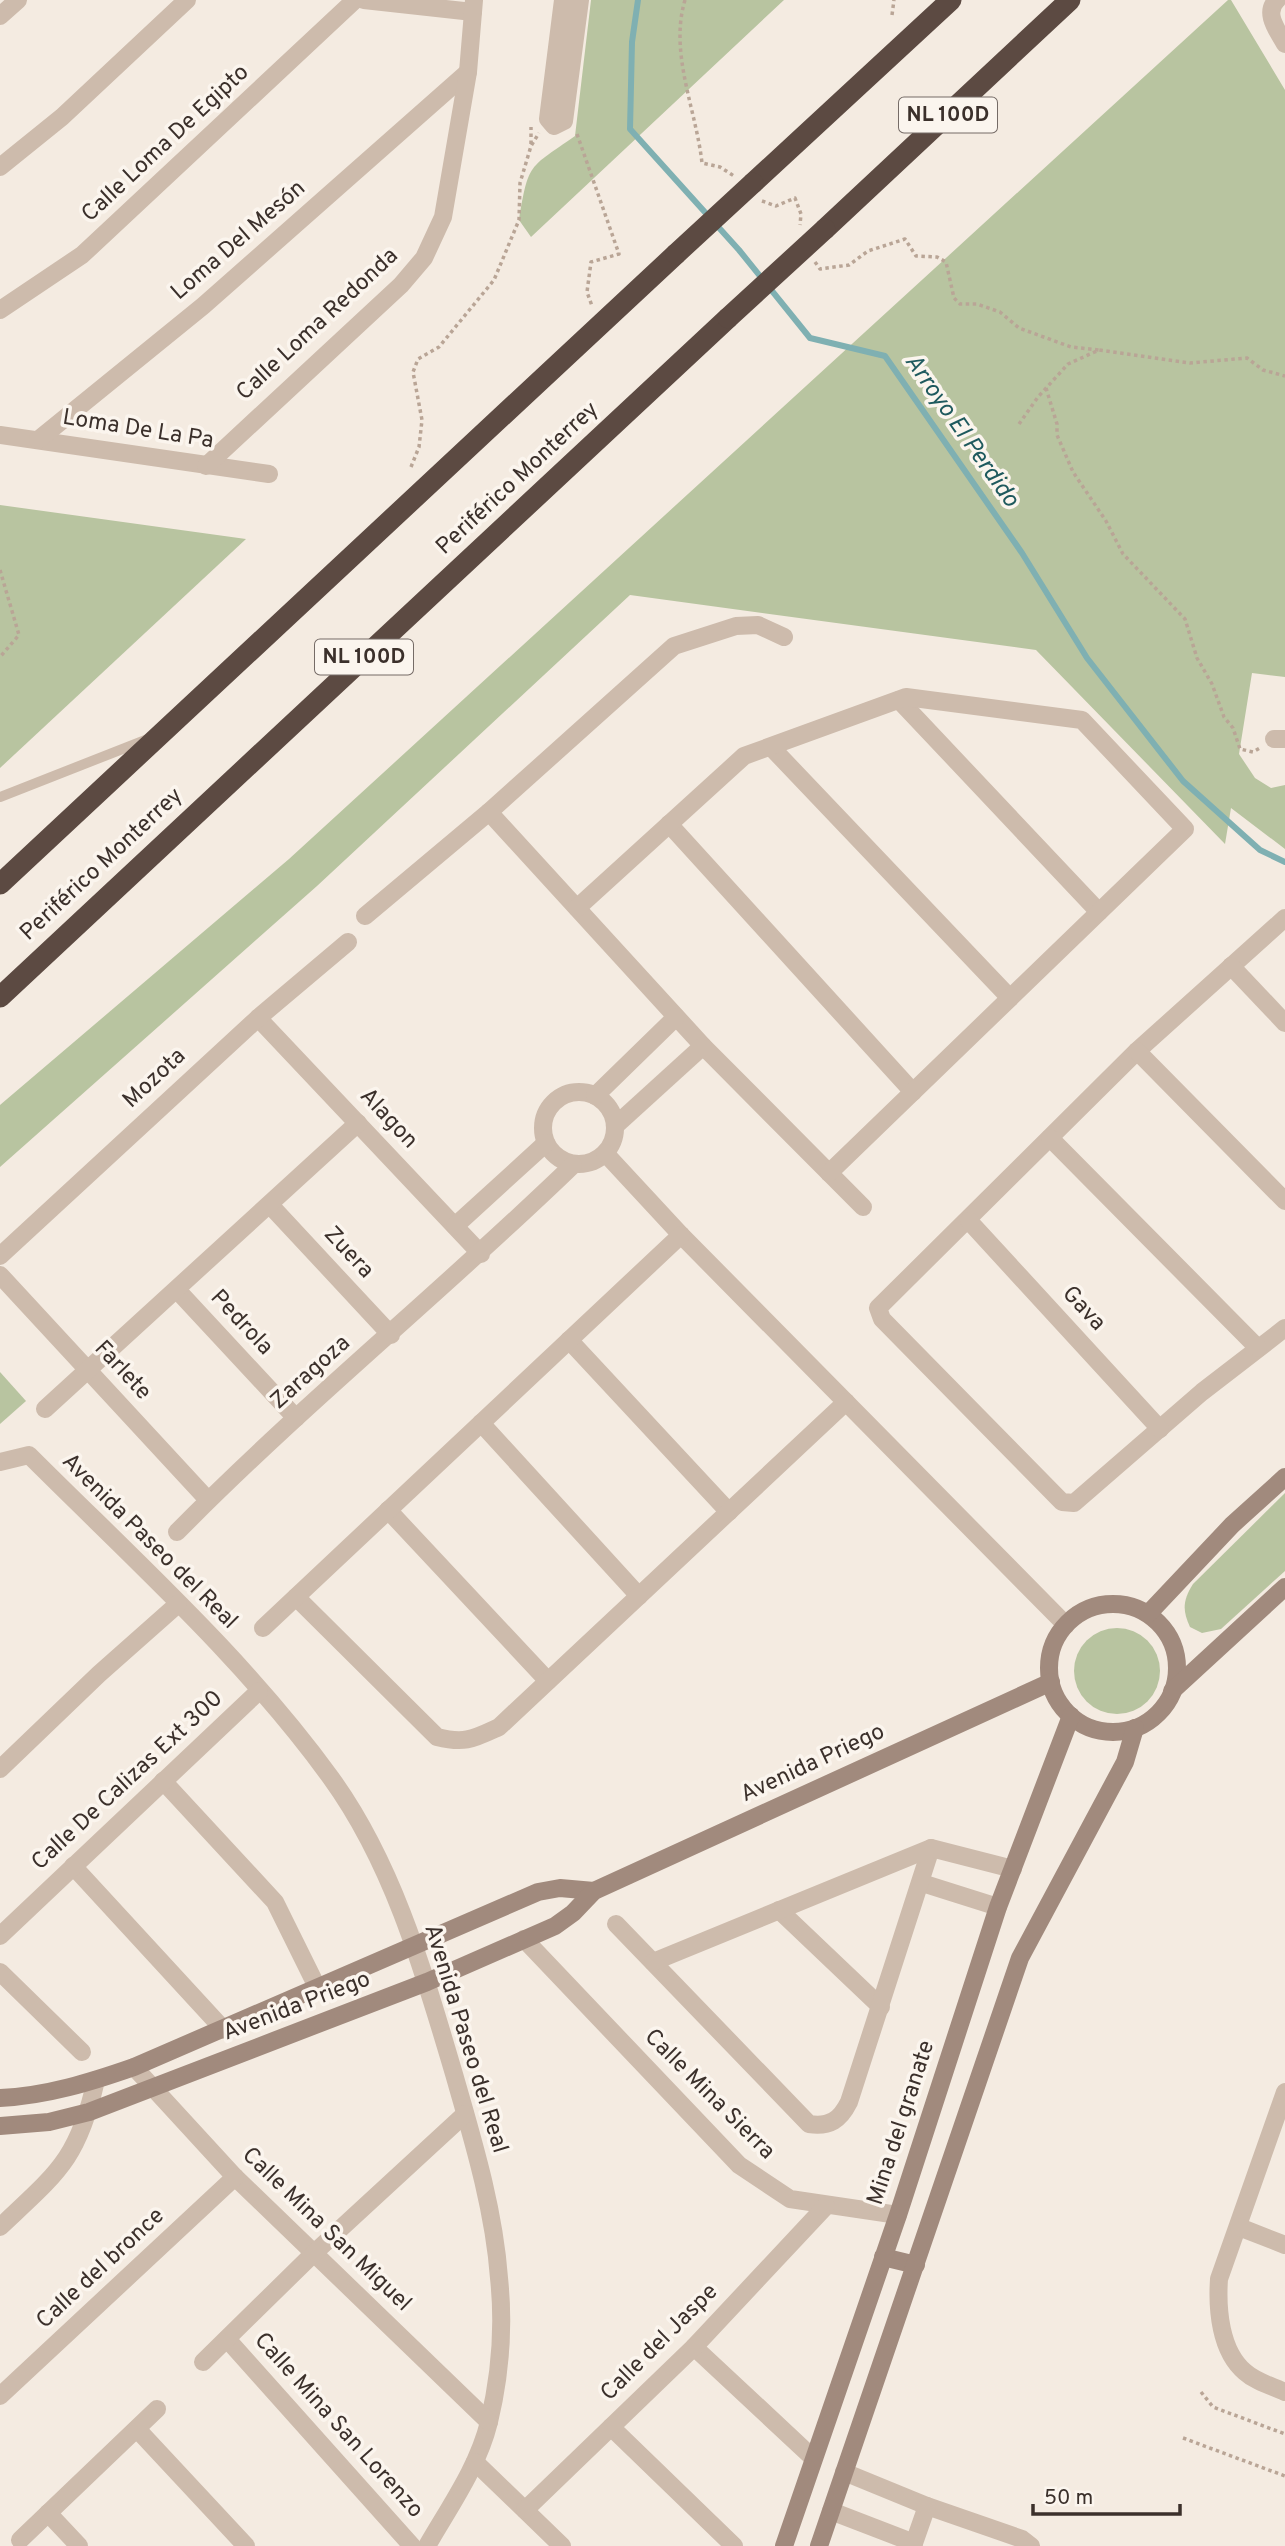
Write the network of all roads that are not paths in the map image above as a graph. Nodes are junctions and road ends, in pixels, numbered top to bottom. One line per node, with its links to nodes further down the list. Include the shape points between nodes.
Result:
1 (18, 0): 11 (street)
2 (187, 0): 14 (street, via 62,117)
3 (355, 0): 15 (street, Calle Loma De Egipto, via 82,255)
4 (364, 0): 9 (street)
5 (563, 0): 6 (street, via 548,119 554,125 561,125 566,110)
6 (580, 0)
7 (951, 0): 22 (highway, bridge)
8 (1070, 0): 34 (highway, Periférico Monterrey / NL 100D, bridge)
9 (474, 6): 13 (street, Calle Loma Redonda)
10 (1273, 7): 12 (street)
11 (0, 16)
12 (1285, 44)
13 (468, 72): 17 (street, Loma Del Mesón, via 203,306); 18 (street, Calle Loma Redonda, via 443,217 424,258 401,285)
14 (0, 167)
15 (0, 310)
16 (0, 435): 17 (street, Loma De La Pa)
17 (38, 440): 18 (street, Loma De La Pa)
18 (206, 466): 19 (street, Loma De La Pa)
19 (269, 474)
20 (784, 637): 25 (street, via 758,625 736,626 674,646)
21 (899, 700): 23 (street); 29 (street); 29 (street, via 906,697 1082,720 1185,829)
22 (161, 734): 24 (lane); 27 (highway)
23 (771, 747): 26 (street, via 744,756); 35 (street)
24 (0, 797)
25 (489, 812): 28 (street); 30 (street)
26 (670, 824): 28 (street); 41 (street)
27 (0, 884)
28 (577, 908): 36 (street)
29 (1099, 912): 35 (street)
30 (365, 916)
31 (1285, 918): 33 (street)
32 (348, 942): 37 (street, Mozota)
33 (1231, 966): 38 (street); 40 (street)
34 (0, 997)
35 (1010, 998): 41 (street)
36 (676, 1017): 39 (street); 42 (street)
37 (258, 1018): 43 (street, Alagon); 57 (street, Mozota)
38 (1285, 1023)
39 (703, 1046): 44 (street); 49 (street)
40 (1138, 1051): 45 (street); 50 (street)
41 (913, 1092): 49 (street)
42 (595, 1096): 44 (street, via 605,1103); 46 (street, via 570,1093 559,1098 544,1118)
43 (358, 1123): 51 (street); 54 (street, Alagon)
44 (615, 1126): 47 (street, via 614,1139)
45 (1050, 1138): 53 (street); 63 (street)
46 (545, 1143): 48 (street, via 562,1161); 54 (street)
47 (605, 1153): 48 (street, via 592,1163); 55 (street)
48 (573, 1165): 56 (street, Zaragoza)
49 (829, 1173): 52 (street)
50 (1285, 1202)
51 (270, 1205): 59 (street); 61 (street, Zuera)
52 (863, 1207)
53 (969, 1221): 69 (street, Gava); 69 (street, via 878,1308 882,1319 1062,1502 1074,1503 1086,1496)
54 (455, 1226): 56 (street, Alagon)
55 (681, 1234): 62 (street); 65 (street)
56 (481, 1254): 61 (street, Zaragoza)
57 (0, 1256)
58 (0, 1275): 64 (street, Farlete)
59 (178, 1291): 64 (street); 67 (street, Pedrola)
60 (1285, 1328): 63 (street)
61 (391, 1335): 67 (street, Zaragoza)
62 (569, 1340): 68 (street); 74 (street)
63 (1258, 1348): 69 (street)
64 (87, 1370): 66 (street); 72 (street, Farlete)
65 (846, 1402): 74 (street); 81 (street)
66 (45, 1409)
67 (296, 1418): 72 (street, Zaragoza)
68 (481, 1423): 73 (street); 77 (street)
69 (1160, 1429)
70 (0, 1462): 79 (street, Avenida Paseo del Real, via 29,1455)
71 (1285, 1478): 80 (street, via 1232,1525)
72 (208, 1500): 75 (street, Zaragoza)
73 (388, 1510): 78 (street); 83 (street)
74 (729, 1512): 77 (street)
75 (177, 1532)
76 (1285, 1587): 86 (street)
77 (639, 1596): 83 (street)
78 (296, 1597): 82 (street); 83 (street, via 437,1737 460,1743 499,1727)
79 (178, 1604): 85 (street, Avenida Paseo del Real); 89 (street)
80 (1149, 1614): 81 (street, via 1105,1604 1090,1608); 86 (street, via 1175,1651)
81 (1066, 1625): 84 (street, via 1051,1651)
82 (263, 1628)
83 (548, 1681)
84 (1051, 1682): 87 (street); 95 (street, Avenida Priego)
85 (259, 1691): 90 (street, Calle De Calizas Ext 300); 101 (street, Avenida Paseo del Real, via 331,1779 359,1825)
86 (1172, 1691): 88 (street, via 1158,1714)
87 (1072, 1716): 88 (street, via 1095,1729); 93 (street, Mina del granate)
88 (1135, 1728): 125 (street, via 1125,1762 1020,1958)
89 (4, 1758)
90 (163, 1781): 92 (street, Calle De Calizas Ext 300); 105 (street, via 275,1902)
91 (931, 1848): 93 (street); 94 (street); 97 (street)
92 (73, 1866): 99 (street, Calle De Calizas Ext 300); 107 (street)
93 (1013, 1869): 96 (street, Mina del granate)
94 (922, 1883): 96 (street); 106 (street)
95 (594, 1891): 100 (street, Avenida Priego, via 565,1919); 101 (street, Avenida Priego, via 550,1889)
96 (998, 1907): 119 (street, Mina del granate)
97 (779, 1910): 102 (street); 106 (street)
98 (616, 1924): 102 (street)
99 (0, 1936)
100 (524, 1939): 104 (street, Avenida Priego); 118 (street, Calle Mina Sierra, via 739,2165 790,2199)
101 (414, 1947): 104 (street, Avenida Paseo del Real); 105 (street, Avenida Priego)
102 (653, 1962): 106 (street, via 809,2124 831,2124 843,2114)
103 (0, 1972): 108 (street)
104 (427, 1982): 111 (street, Avenida Priego); 115 (street, Avenida Paseo del Real)
105 (317, 1987): 107 (street, Avenida Priego)
106 (881, 2007)
107 (224, 2030): 109 (street, Avenida Priego)
108 (82, 2052)
109 (134, 2067): 110 (street, Avenida Priego); 111 (street, Calle Mina San Miguel)
110 (96, 2080): 112 (street, Avenida Priego); 114 (street)
111 (153, 2089): 114 (street, Avenida Priego); 117 (street, Calle Mina San Miguel)
112 (0, 2098)
113 (1284, 2099): 121 (street)
114 (89, 2112): 116 (street, Avenida Priego, via 49,2122); 120 (street, via 65,2163)
115 (465, 2114): 123 (street); 132 (street, Avenida Paseo del Real, via 488,2205 500,2278 500,2349)
116 (0, 2126)
117 (235, 2177): 123 (street, Calle Mina San Miguel); 130 (street, Calle del bronce)
118 (826, 2206): 119 (street, Calle Mina Sierra); 127 (street, Calle del Jaspe)
119 (898, 2215): 124 (street, Mina del granate)
120 (0, 2227)
121 (1239, 2227): 122 (street); 129 (street, via 1219,2279 1221,2324 1236,2364)
122 (1285, 2245)
123 (313, 2254): 126 (street); 132 (street, Calle Mina San Miguel)
124 (883, 2257): 125 (street); 135 (street, Mina del granate)
125 (916, 2265): 137 (street)
126 (227, 2339): 128 (street); 146 (street, Calle Mina San Lorenzo)
127 (694, 2347): 133 (street, Calle del Jaspe); 135 (street)
128 (203, 2362)
129 (1285, 2392)
130 (0, 2396)
131 (157, 2409): 134 (street)
132 (489, 2422): 136 (street, Avenida Paseo del Real)
133 (611, 2427): 139 (street, Calle del Jaspe); 149 (street)
134 (137, 2429): 141 (street); 145 (street)
135 (813, 2458): 150 (street, Mina del granate)
136 (475, 2462): 139 (street); 147 (street, Avenida Paseo del Real)
137 (844, 2472): 138 (street); 140 (street)
138 (927, 2506): 143 (street); 152 (street)
139 (525, 2510): 148 (street)
140 (831, 2511): 143 (street); 151 (street)
141 (48, 2514): 142 (street); 144 (street)
142 (20, 2540)
143 (914, 2544)
144 (79, 2546)
145 (246, 2546)
146 (412, 2546)
147 (427, 2546)
148 (562, 2546)
149 (734, 2546)
150 (784, 2546)
151 (819, 2546)
152 (1031, 2546)

